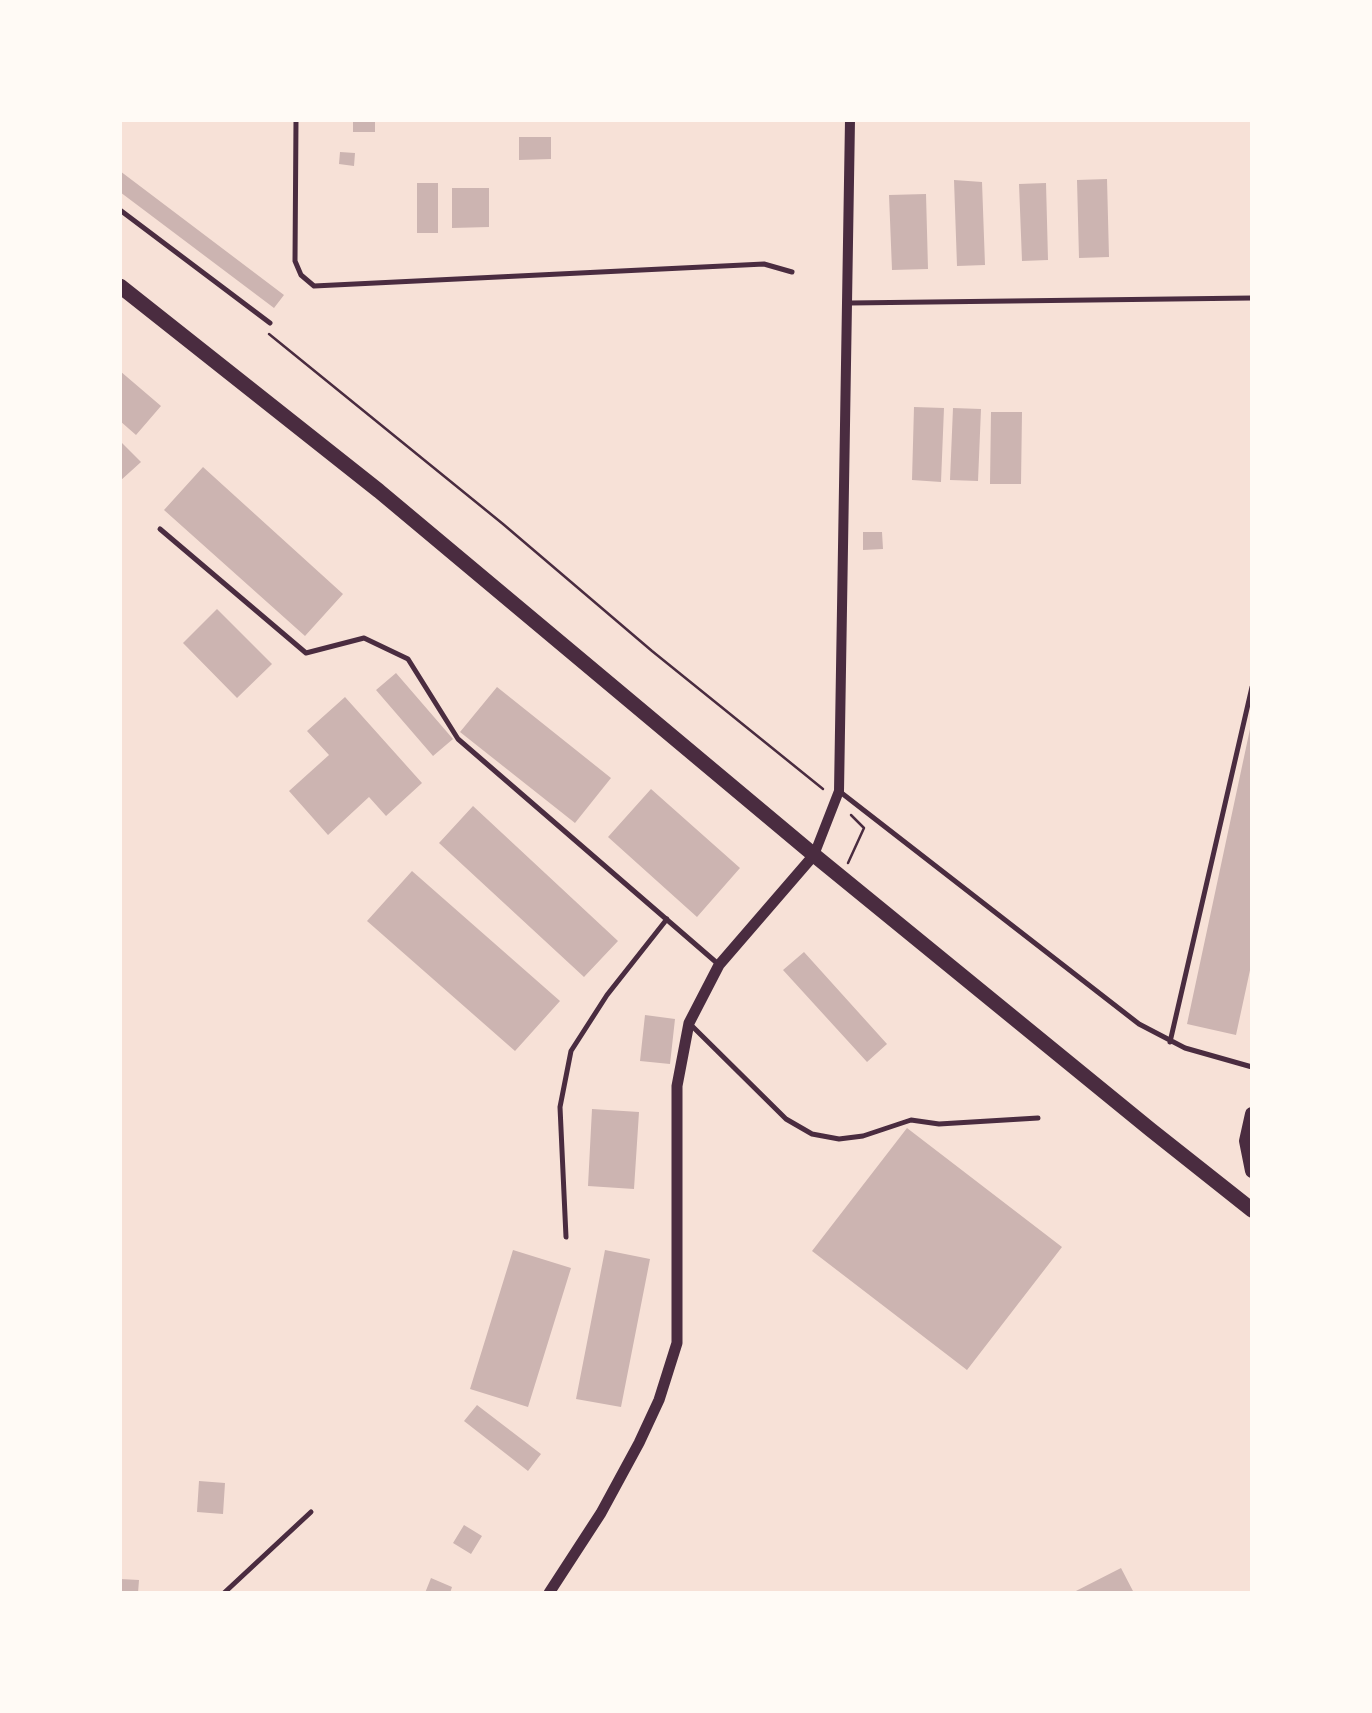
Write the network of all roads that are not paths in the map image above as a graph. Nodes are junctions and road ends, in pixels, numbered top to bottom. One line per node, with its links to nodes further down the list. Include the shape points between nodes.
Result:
1 (296, 120): 4 (lane, via 295,260 314,286 764,264)
2 (850, 120): 7 (street)
3 (120, 210): 8 (lane)
4 (792, 272)
5 (120, 286): 12 (highway)
6 (1252, 298): 7 (lane)
7 (847, 303): 11 (street)
8 (270, 322)
9 (160, 529): 13 (lane, via 306,653 364,638 408,659 458,740)
10 (1252, 687): 16 (lane)
11 (837, 796): 12 (street); 16 (lane)
12 (814, 854): 14 (street); 21 (highway)
13 (667, 918): 14 (lane); 22 (lane, via 572,1051 560,1107)
14 (719, 965): 15 (street)
15 (689, 1023): 19 (lane, via 786,1118 812,1134 863,1136 911,1120); 25 (street, via 677,1086 676,1343 638,1444)
16 (1170, 1042): 17 (lane)
17 (1252, 1068)
18 (1252, 1114): 20 (main road, via 1246,1141)
19 (1038, 1118)
20 (1252, 1171)
21 (1252, 1210)
22 (566, 1237)
23 (311, 1512): 24 (lane)
24 (224, 1593)
25 (548, 1593)

